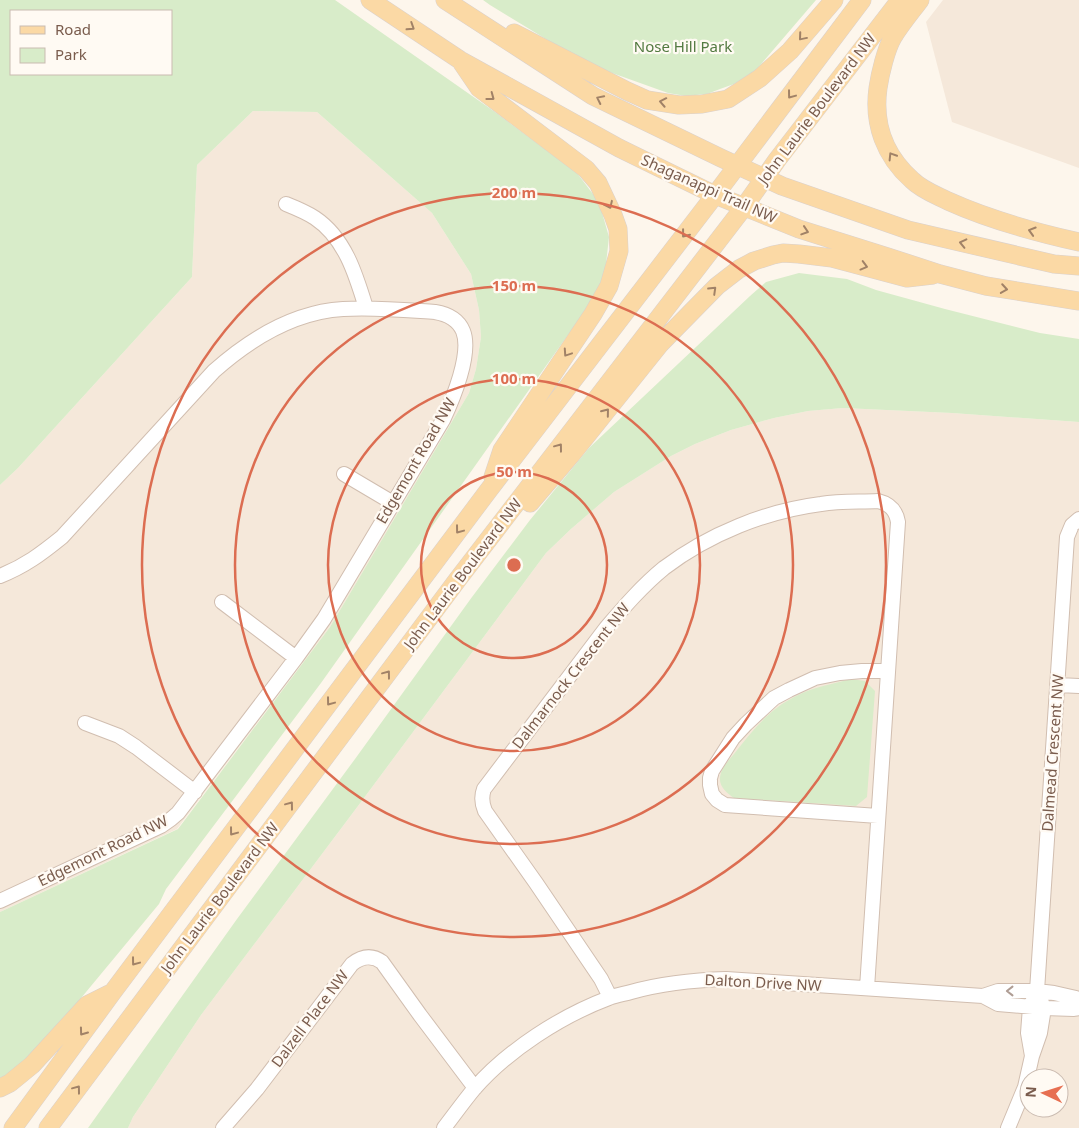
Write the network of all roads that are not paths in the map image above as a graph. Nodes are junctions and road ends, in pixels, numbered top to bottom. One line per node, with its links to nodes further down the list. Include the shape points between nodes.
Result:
1 (370, 0): 8 (main road, Shaganappi Trail NW, one-way to 8)
2 (445, 0): 7 (main road)
3 (834, 0): 7 (main road, one-way to 7, via 790,52 760,78 728,99 702,104 679,105 648,100 505,29)
4 (862, 0): 9 (main road, John Laurie Boulevard NW, one-way to 9)
5 (900, 0): 10 (main road, John Laurie Boulevard NW)
6 (920, 0): 14 (main road, one-way to 6, via 970,211 913,182 892,158 877,118 880,72 892,38)
7 (469, 17): 9 (main road, one-way to 7, via 593,96)
8 (460, 60): 11 (main road, Shaganappi Trail NW, via 619,148); 20 (main road, one-way to 20, via 478,88 586,169 598,184 618,229 619,251 609,286 502,450)
9 (738, 166): 10 (main road); 11 (main road, John Laurie Boulevard NW)
10 (764, 178): 13 (main road, John Laurie Boulevard NW); 15 (main road, one-way to 10, via 1054,264 908,230)
11 (716, 196): 13 (main road, Shaganappi Trail NW); 20 (main road, John Laurie Boulevard NW, one-way to 20)
12 (286, 204): 18 (street, via 316,219 339,243 350,261)
13 (744, 207): 16 (main road, Shaganappi Trail NW, one-way to 16, via 800,229); 24 (main road, John Laurie Boulevard NW, one-way to 13)
14 (1079, 242)
15 (1079, 266)
16 (940, 274): 17 (main road, Shaganappi Trail NW, one-way to 17, via 986,286); 24 (main road, one-way to 16, via 482,560 660,344 717,286 739,269 764,258 791,253 832,258 907,278)
17 (1079, 302)
18 (366, 308): 21 (street, Edgemont Road NW, via 445,314 459,325 465,338 460,375 451,404); 23 (street, Edgemont Road NW, via 340,309 294,320 266,332 232,355 62,537 37,557)
19 (344, 474): 21 (street)
20 (488, 491): 36 (main road, John Laurie Boulevard NW, one-way to 36)
21 (393, 504): 26 (street, Edgemont Road NW, via 324,619)
22 (1079, 519): 28 (street, Dalmead Crescent NW, via 1067,537)
23 (0, 576)
24 (458, 579): 45 (main road, John Laurie Boulevard NW, one-way to 24)
25 (222, 602): 26 (street)
26 (296, 658): 31 (street, Edgemont Road NW)
27 (888, 671): 32 (street, Dalmarnock Crescent NW); 32 (street, via 862,670 815,678 774,698 733,738 710,778 712,794 725,805); 38 (street, Dalmarnock Crescent NW, via 898,522 892,508 878,501 822,503 758,518 699,545 665,568 621,609 487,784 482,798 485,811 601,979)
28 (1058, 685): 29 (street); 35 (street, Dalmead Crescent NW)
29 (1079, 686)
30 (85, 723): 31 (street, via 119,736)
31 (195, 792): 33 (street, Edgemont Road NW, via 172,819 161,826)
32 (878, 816): 34 (street, Dalmarnock Crescent NW)
33 (0, 901)
34 (867, 988): 37 (street, Dalton Drive NW); 38 (street, Dalton Drive NW, via 699,979)
35 (1037, 991): 37 (street, Dalton Drive NW, one-way to 37, via 998,991); 39 (street, Dalton Drive NW); 40 (street)
36 (112, 993): 42 (main road, via 87,1005 32,1065); 44 (main road, John Laurie Boulevard NW, one-way to 44)
37 (983, 996): 40 (street, Dalton Drive NW, via 998,1004)
38 (610, 997): 43 (street, Dalton Drive NW, via 538,1034)
39 (1079, 1000)
40 (1037, 1007): 41 (street, Dalton Drive NW); 48 (street, via 1028,1033 1032,1056 1025,1087)
41 (1079, 1008)
42 (0, 1088)
43 (474, 1088): 46 (street, Dalzell Place NW, via 382,962 366,957 352,964 257,1089); 47 (street, Dalton Drive NW)
44 (13, 1128)
45 (48, 1128)
46 (223, 1128)
47 (444, 1128)
48 (1008, 1128)

